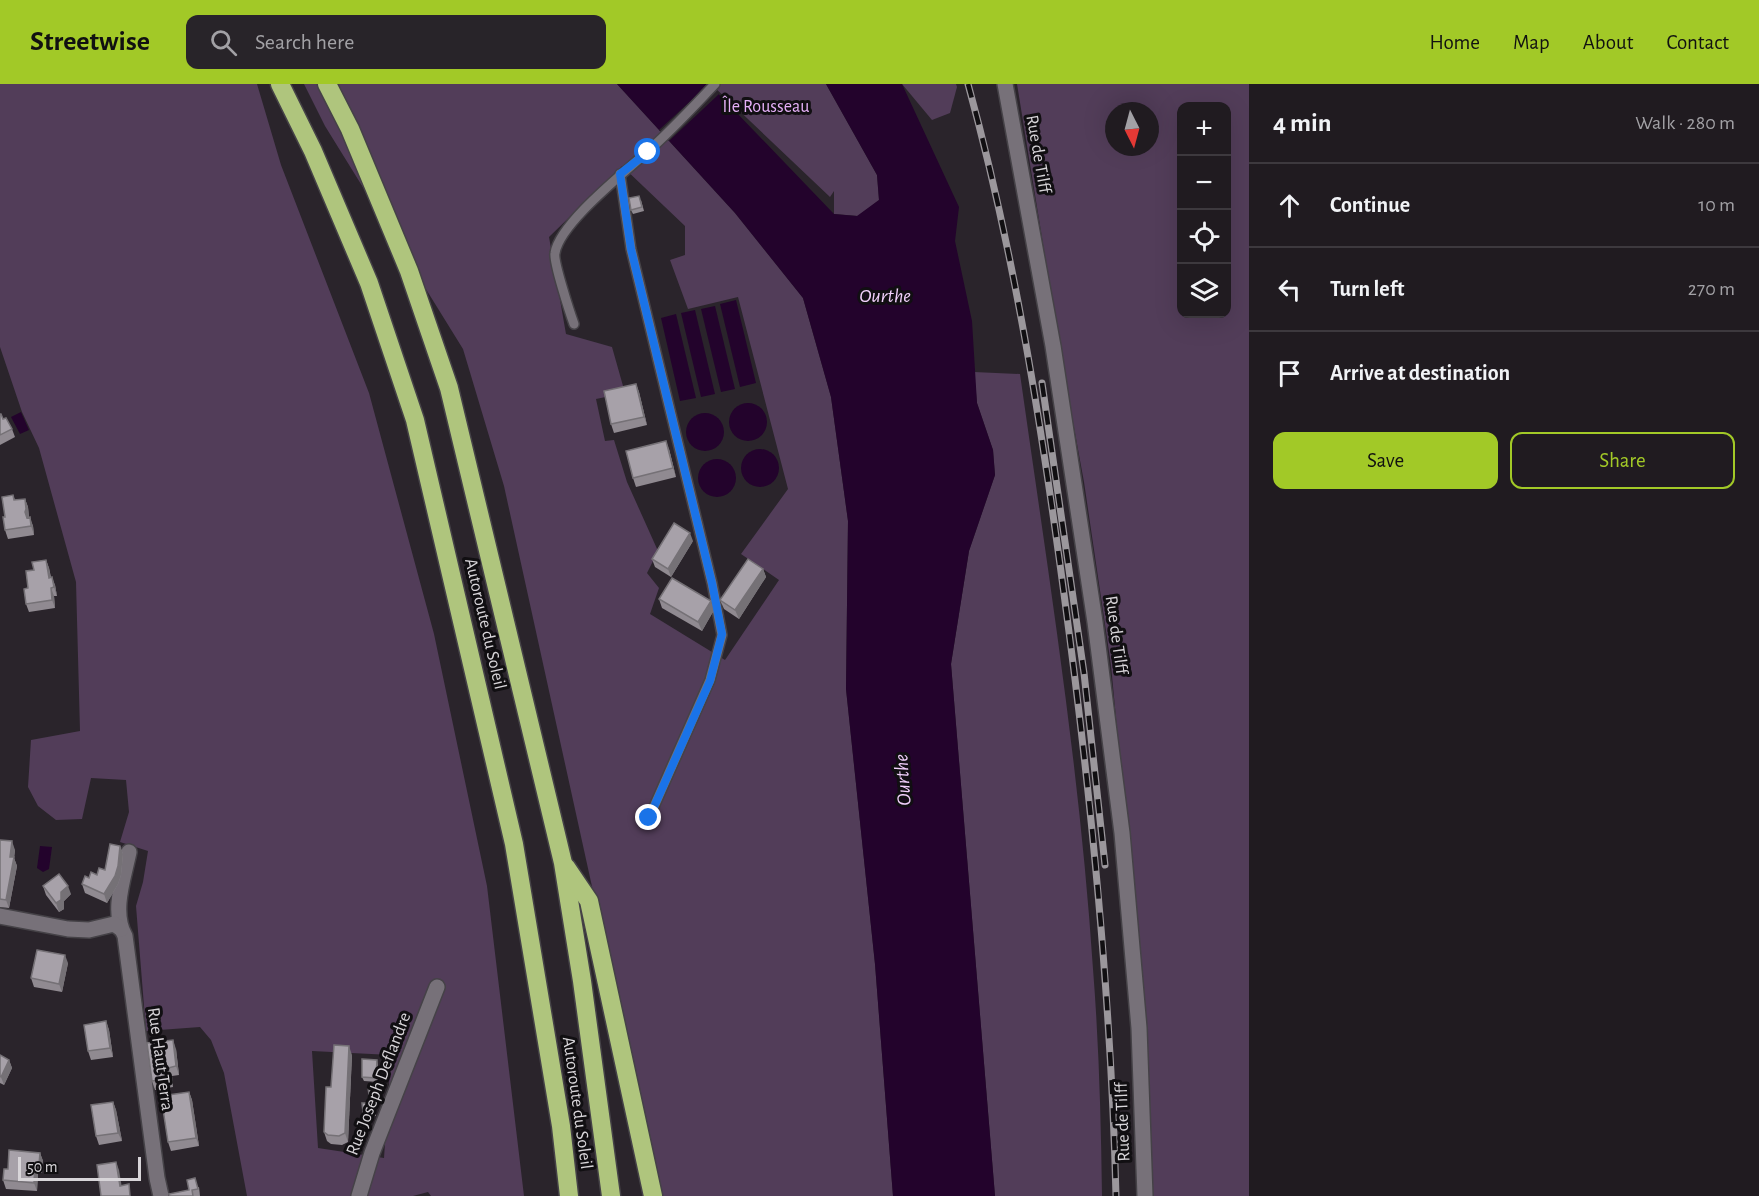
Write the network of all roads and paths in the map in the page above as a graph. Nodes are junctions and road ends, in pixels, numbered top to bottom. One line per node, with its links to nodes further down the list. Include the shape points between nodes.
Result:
1 (280, 84): 15 (highway, Autoroute du Soleil, via 314,151 369,284 415,420 514,844 560,1115)
2 (327, 84): 9 (highway, Autoroute du Soleil, via 409,271 449,388)
3 (715, 84): 5 (lane, via 648,152)
4 (1005, 84): 18 (main road, Rue de Tilff, via 1055,357 1122,833 1139,1028)
5 (620, 174): 6 (lane, via 562,236 554,254); 7 (lane, via 631,249 722,634 710,681)
6 (574, 324)
7 (649, 818)
8 (129, 852): 11 (main road, Rue Haut Terra, via 119,905)
9 (563, 863): 16 (highway, Autoroute du Soleil); 17 (highway, via 590,901)
10 (0, 916): 11 (main road, via 68,929 89,930 114,924)
11 (121, 929): 13 (main road, Rue Haut Terra)
12 (437, 987): 14 (main road, Rue Joseph Deflandre)
13 (162, 1196)
14 (359, 1196)
15 (569, 1196)
16 (611, 1196)
17 (653, 1196)
18 (1145, 1196)

